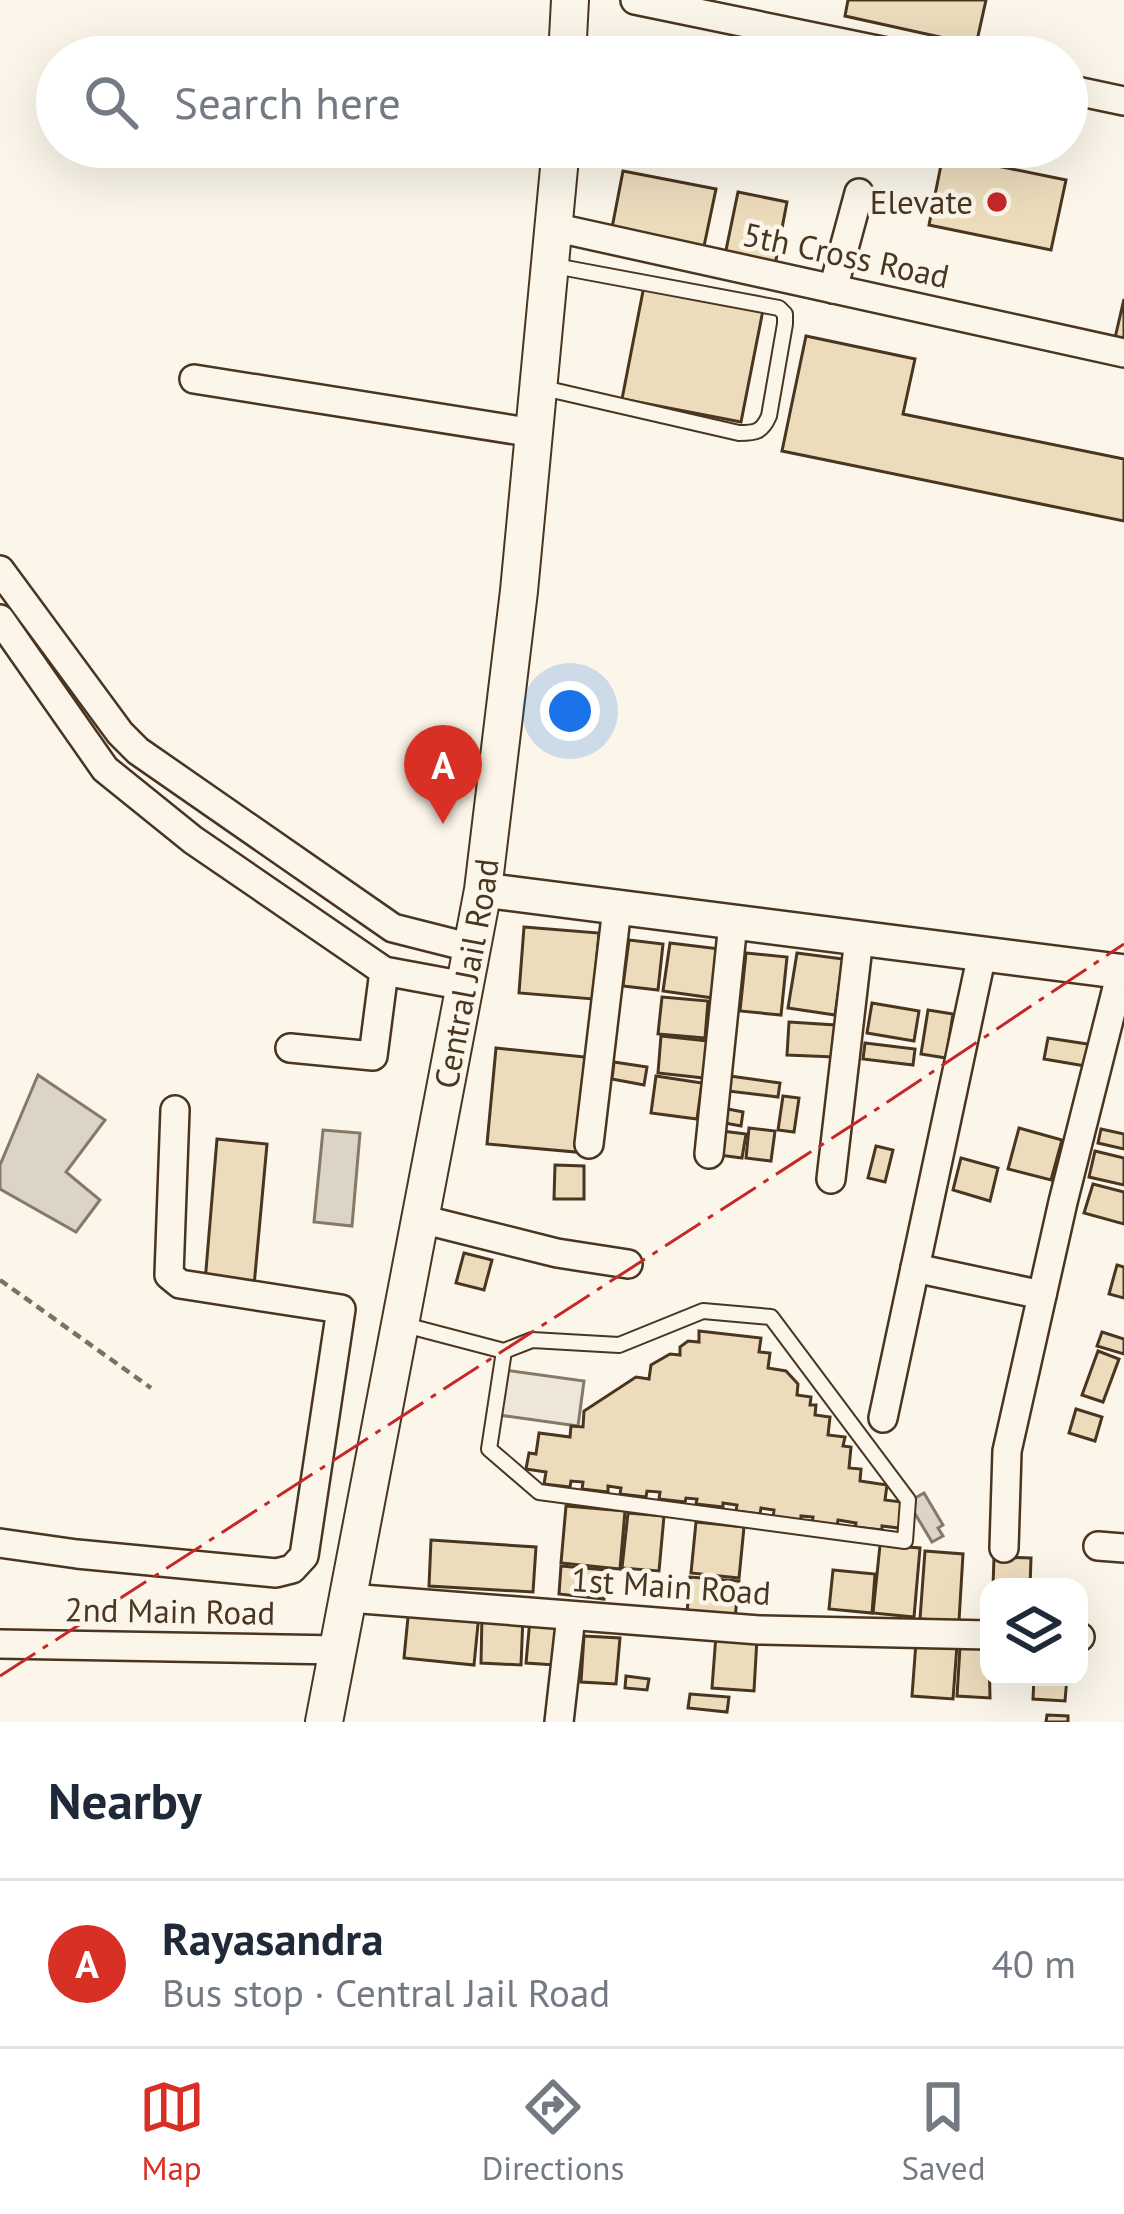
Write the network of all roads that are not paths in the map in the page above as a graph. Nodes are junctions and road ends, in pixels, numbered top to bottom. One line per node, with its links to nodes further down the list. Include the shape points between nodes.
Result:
1 (570, 0): 3 (main road)
2 (635, 0): 4 (street)
3 (568, 36)
4 (809, 36)
5 (1088, 93): 6 (street)
6 (1124, 101)
7 (559, 168): 9 (main road, Central Jail Road)
8 (860, 193): 11 (street)
9 (553, 227): 10 (main road, Central Jail Road); 11 (street, 5th Cross Road)
10 (550, 265): 14 (main road, Central Jail Road); 14 (lane, via 779,308 785,324 770,416 755,434)
11 (833, 289): 12 (street, 5th Cross Road)
12 (1124, 353)
13 (194, 379): 15 (street)
14 (538, 387): 15 (main road, Central Jail Road)
15 (534, 433): 20 (main road, Central Jail Road)
16 (0, 570): 18 (street)
17 (0, 619): 19 (street)
18 (77, 674): 19 (street); 24 (street, via 138,752 393,928)
19 (51, 691): 26 (street, via 106,769 193,840)
20 (483, 890): 21 (street); 24 (main road, Central Jail Road)
21 (617, 908): 22 (street); 31 (street)
22 (733, 923): 23 (street); 32 (street)
23 (860, 938): 25 (street); 33 (street)
24 (472, 948): 28 (main road, Central Jail Road)
25 (982, 954): 27 (street); 36 (street)
26 (384, 971): 28 (street); 29 (street, via 373,1056)
27 (1122, 972): 37 (street)
28 (465, 986): 34 (main road, Central Jail Road)
29 (290, 1048)
30 (175, 1110): 41 (street, via 169,1275 180,1284 341,1309 304,1556 276,1573)
31 (589, 1144)
32 (709, 1154)
33 (831, 1179)
34 (421, 1219): 35 (street); 38 (main road, Central Jail Road)
35 (628, 1264)
36 (915, 1268): 37 (street); 40 (street)
37 (1042, 1295): 42 (street, via 1007,1450)
38 (401, 1324): 39 (lane); 43 (main road, Central Jail Road)
39 (504, 1351): 39 (lane, via 532,1340 619,1345 704,1311 771,1317 908,1500 905,1541 539,1492 488,1449)
40 (883, 1418)
41 (0, 1543)
42 (1004, 1547)
43 (349, 1598): 44 (street, 1st Main Road); 47 (main road, Central Jail Road)
44 (571, 1616): 45 (street, 1st Main Road); 49 (street)
45 (980, 1635)
46 (0, 1644): 47 (street, 2nd Main Road)
47 (339, 1650): 48 (main road, Central Jail Road)
48 (324, 1722)
49 (560, 1722)

